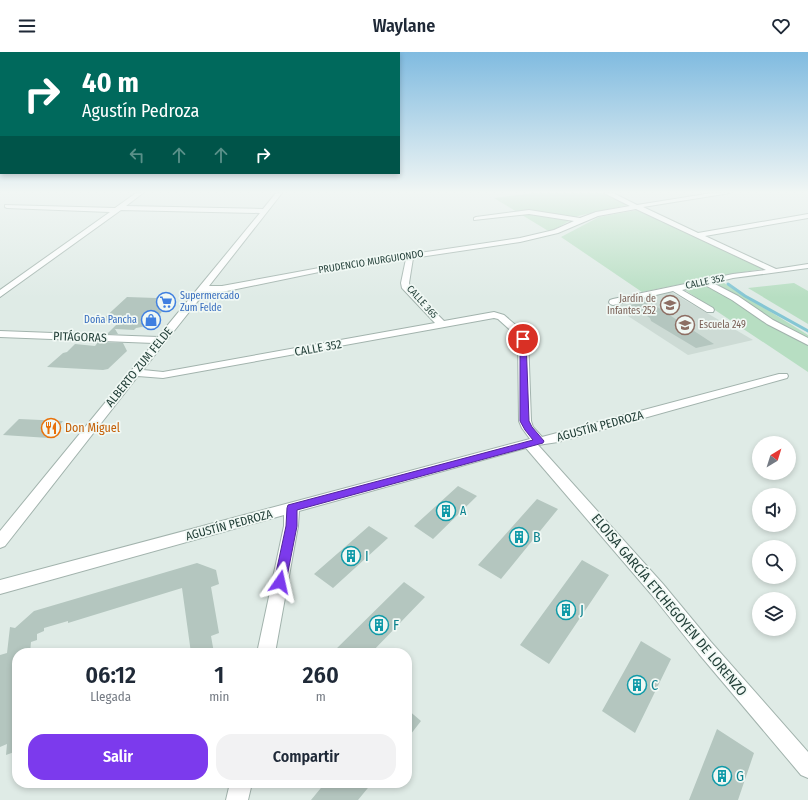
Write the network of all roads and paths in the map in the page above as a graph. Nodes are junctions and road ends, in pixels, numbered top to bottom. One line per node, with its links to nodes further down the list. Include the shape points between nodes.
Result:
1 (93, 228): 13 (street)
2 (252, 228): 11 (street, ALBERTO ZUM FELDE)
3 (566, 228): 7 (street, PRUDENCIO MURGUIONDO, via 546,235)
4 (681, 228): 6 (street)
5 (738, 228): 6 (street)
6 (696, 235): 9 (street)
7 (410, 256): 11 (street, PRUDENCIO MURGUIONDO, via 222,289); 17 (street, CALLE 365, via 406,288)
8 (808, 266): 9 (street, CALLE 352)
9 (775, 271): 10 (street, CALLE 352)
10 (706, 282): 12 (street, CALLE 352); 20 (street, via 770,322)
11 (201, 289): 19 (street, ALBERTO ZUM FELDE)
12 (675, 289): 14 (street, CALLE 352); 15 (street)
13 (0, 294)
14 (613, 302)
15 (710, 310)
16 (501, 317): 17 (street, CALLE 352, via 489,315); 23 (street, ELOISA GARCÍA ETCHEGOYEN DE LORENZO, via 523,336 525,421)
17 (441, 324): 21 (street, CALLE 352, via 163,375)
18 (0, 334): 19 (street, PITÁGORAS)
19 (161, 340): 21 (street, ALBERTO ZUM FELDE)
20 (808, 342)
21 (135, 373): 25 (street, ALBERTO ZUM FELDE)
22 (783, 376): 23 (street, AGUSTÍN PEDROZA, via 554,439)
23 (534, 442): 24 (street, AGUSTÍN PEDROZA); 28 (street, ELOISA GARCÍA ETCHEGOYEN DE LORENZO)
24 (292, 508): 26 (street, AGUSTÍN PEDROZA); 27 (street, via 291,526)
25 (0, 542)
26 (0, 587)
27 (267, 648)
28 (808, 768)
29 (240, 788): 30 (street)
30 (238, 800)

